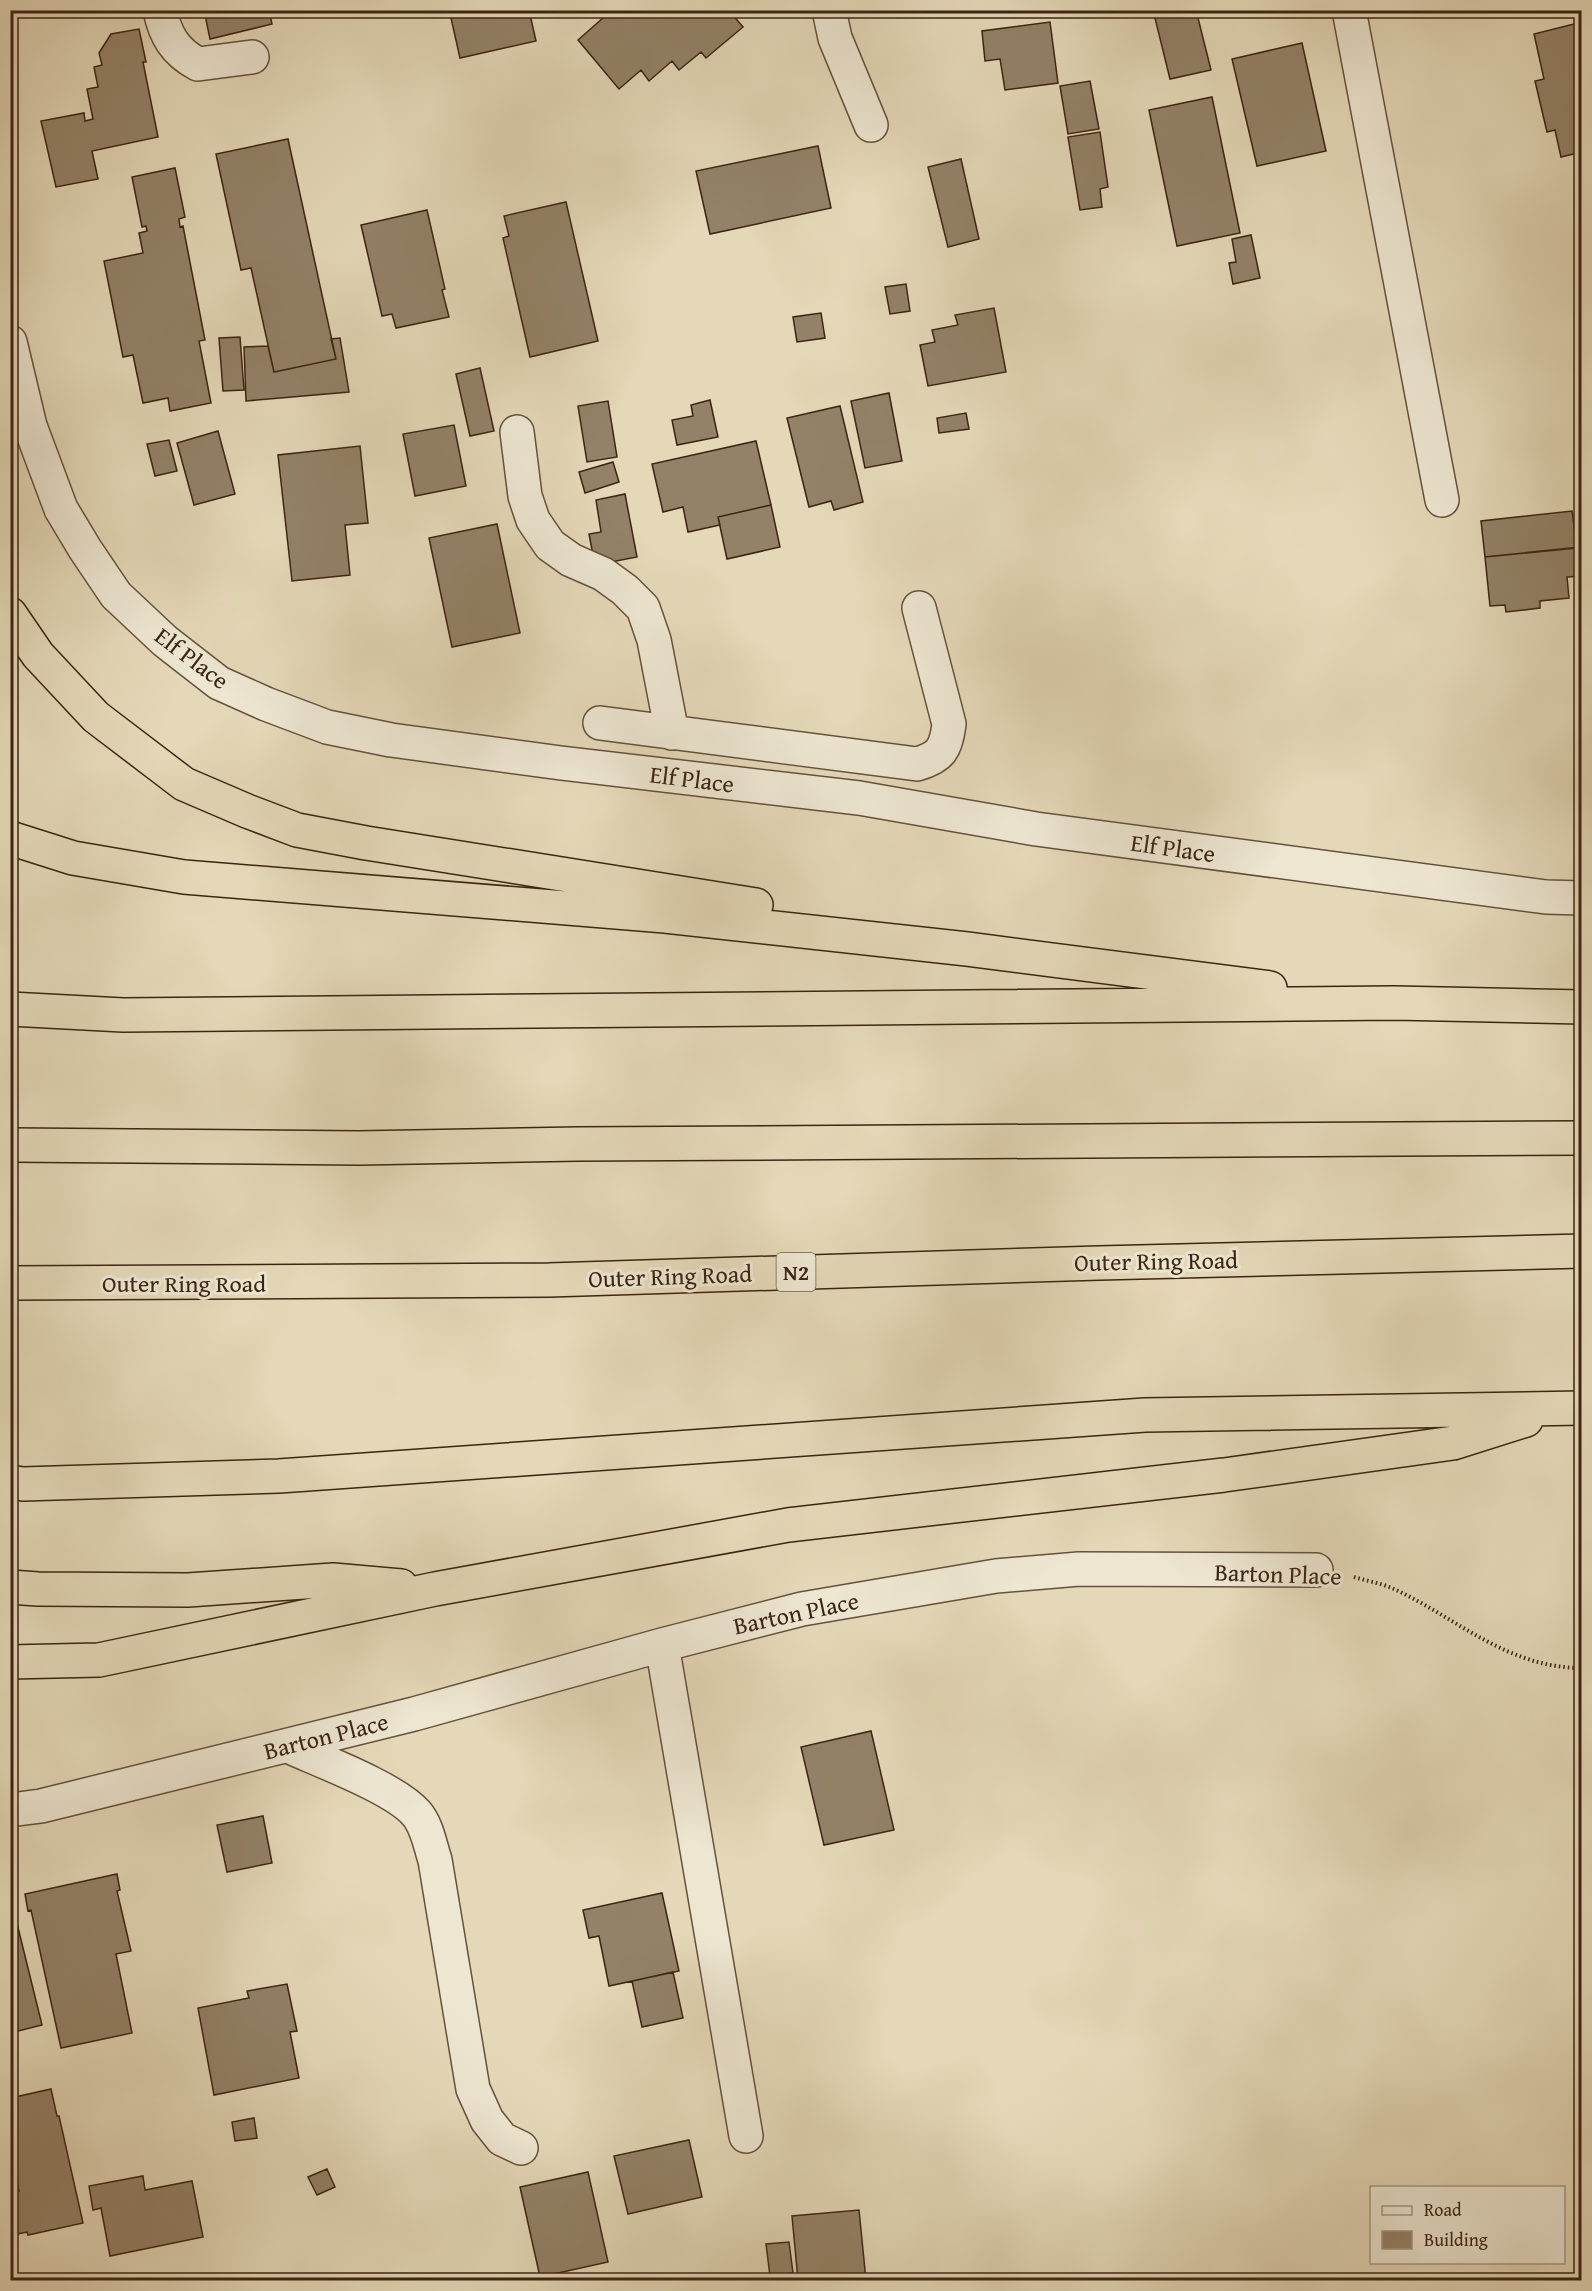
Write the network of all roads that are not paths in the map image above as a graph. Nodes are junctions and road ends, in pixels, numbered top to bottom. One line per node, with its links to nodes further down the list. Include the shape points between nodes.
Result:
1 (159, 10): 4 (street, via 164,31 177,50 198,64)
2 (828, 10): 5 (street, via 835,38)
3 (1349, 10): 8 (street)
4 (252, 57)
5 (871, 126)
6 (10, 342): 14 (street, Elf Place, via 30,426 61,509 85,549 116,595 165,641 219,683 327,727 391,740)
7 (517, 432): 12 (street, via 525,496 533,520 550,545 571,560 603,574 643,608 654,640)
8 (1442, 500)
9 (919, 608): 13 (street, via 950,724 947,740 931,760 917,764)
10 (10, 614): 17 (highway, via 38,655 96,717 184,784 297,830 910,929)
11 (600, 723): 12 (street)
12 (672, 733): 13 (street)
13 (858, 756): 14 (street)
14 (859, 798): 16 (street, Elf Place, via 1142,844 1534,896)
15 (10, 838): 17 (highway, via 73,858 184,877 665,916)
16 (1581, 898)
17 (967, 949): 18 (highway)
18 (1394, 1003): 19 (highway); 20 (highway, via 135,1015)
19 (1581, 1007)
20 (10, 1009)
21 (1581, 1138): 22 (highway, via 359,1148)
22 (10, 1145)
23 (1581, 1251): 24 (highway, Outer Ring Road / N2, via 549,1280)
24 (10, 1283)
25 (1571, 1409): 26 (highway, via 1145,1415 279,1476); 29 (highway, via 1453,1443 1224,1475 788,1525)
26 (10, 1482)
27 (1316, 1570): 30 (street, Barton Place, via 1079,1569 996,1576 802,1609)
28 (10, 1587): 29 (highway, via 188,1590 333,1580)
29 (435, 1589): 31 (highway, via 99,1660)
30 (662, 1645): 32 (street, Barton Place); 34 (street)
31 (10, 1662)
32 (288, 1746): 33 (street, Barton Place, via 41,1806); 35 (street, via 383,1790 418,1814 435,1860 473,2089 487,2120 502,2139)
33 (10, 1810)
34 (746, 2136)
35 (522, 2148)

